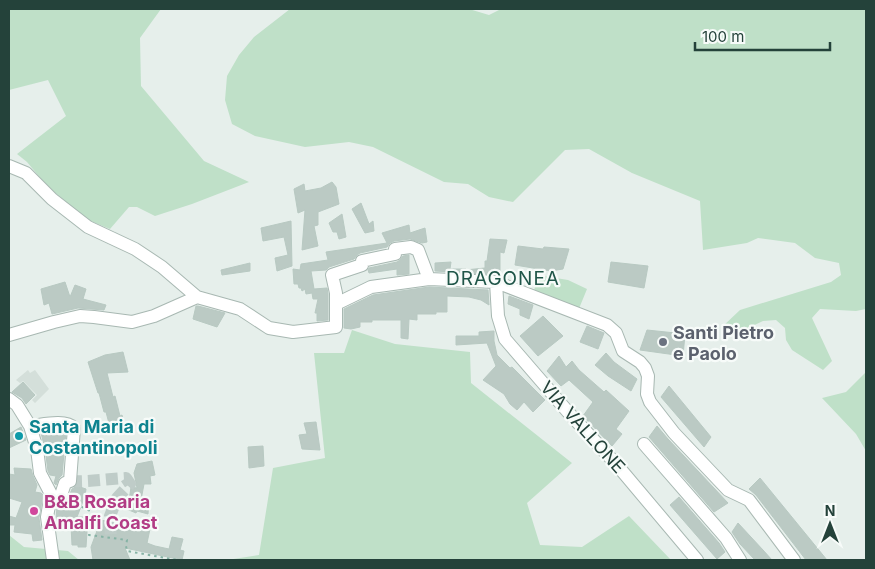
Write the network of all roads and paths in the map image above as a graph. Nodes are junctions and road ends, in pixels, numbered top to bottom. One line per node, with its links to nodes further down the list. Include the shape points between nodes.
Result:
1 (9, 166): 4 (street, via 26,173 52,199 88,227 162,266)
2 (428, 279): 3 (street); 5 (street, via 371,287); 5 (street, via 418,250 411,247 395,249 395,254 362,261 362,265 332,275)
3 (496, 282): 13 (street, VIA VALLONE, via 498,316 506,340); 15 (street, via 607,325 616,333 622,351 645,368 650,402 674,433 728,490 749,500)
4 (197, 297): 5 (street, via 240,309 269,328 293,332 336,327); 6 (street, via 132,322 80,316)
5 (336, 304)
6 (9, 335)
7 (9, 399): 8 (street, via 17,405)
8 (30, 426): 10 (street, via 64,423 74,428 70,482 65,483); 11 (street, via 40,473 51,494 47,518)
9 (644, 444): 14 (street, VIA VALLONE, via 726,538)
10 (60, 498): 12 (path, via 90,511 89,535 127,540 127,551)
11 (53, 560)
12 (177, 560)
13 (697, 560)
14 (740, 560)
15 (794, 560)

